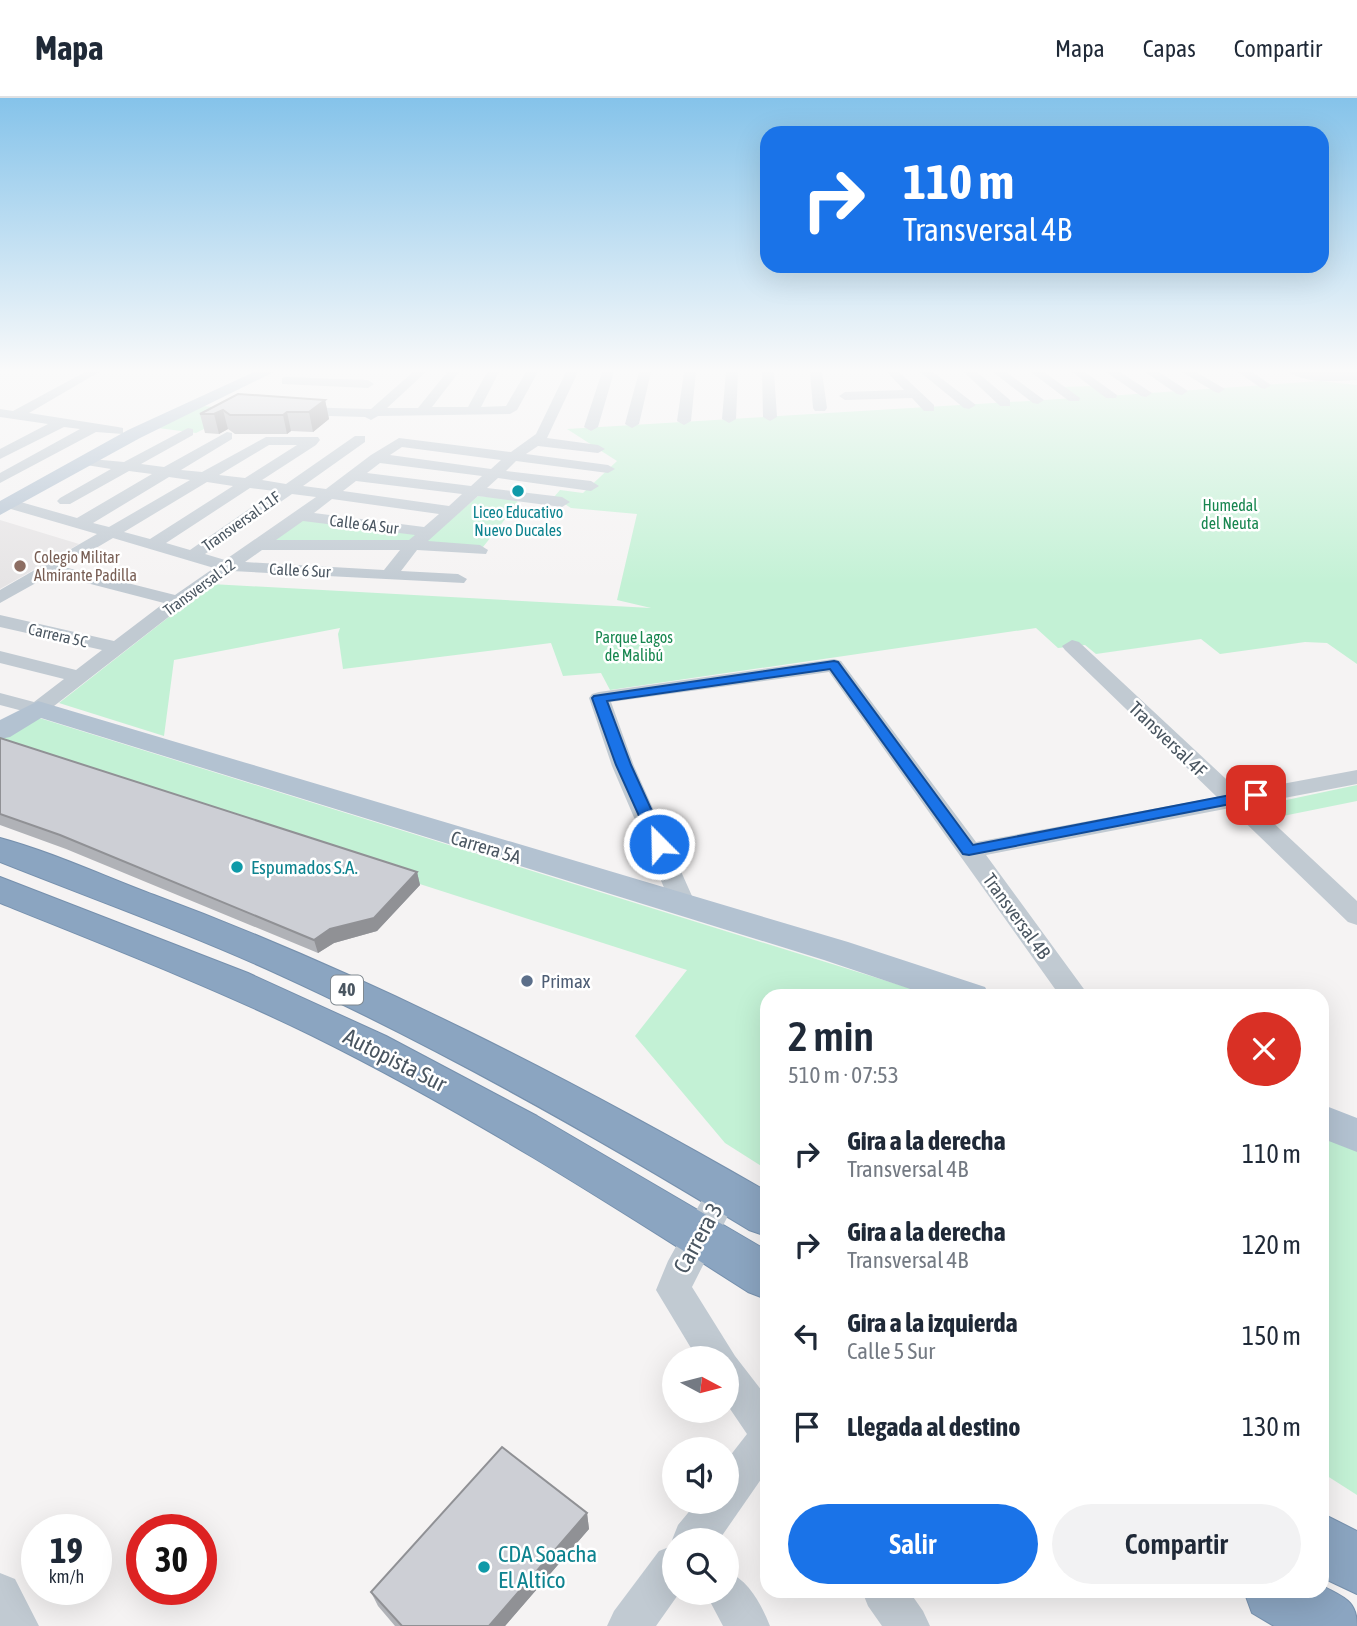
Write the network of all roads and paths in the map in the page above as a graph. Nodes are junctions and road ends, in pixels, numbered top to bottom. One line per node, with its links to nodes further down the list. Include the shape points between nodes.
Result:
1 (22, 443): 16 (street)
2 (66, 443): 22 (street)
3 (117, 443): 19 (main road)
4 (168, 443): 21 (street)
5 (214, 443): 24 (street)
6 (262, 443): 28 (street)
7 (308, 443): 30 (street)
8 (348, 443): 32 (street, Transversal 11F)
9 (396, 443): 18 (street, Transversal 12)
10 (408, 443): 15 (street, Transversal 12)
11 (481, 443): 15 (street)
12 (532, 443): 17 (street)
13 (553, 443): 14 (street)
14 (598, 449)
15 (471, 452): 17 (street)
16 (0, 455)
17 (513, 457): 23 (street); 26 (street)
18 (376, 458): 26 (street); 27 (street, Transversal 12)
19 (85, 461): 21 (street); 25 (main road)
20 (0, 463): 22 (street)
21 (128, 466): 24 (street); 35 (street)
22 (23, 467): 25 (street); 29 (street)
23 (608, 469)
24 (167, 471): 28 (street); 40 (street)
25 (63, 473): 37 (main road)
26 (495, 474): 31 (street); 33 (street)
27 (353, 476): 33 (street); 34 (street, Transversal 12)
28 (207, 477): 30 (street); 42 (street)
29 (0, 479)
30 (248, 483): 32 (street); 43 (street)
31 (591, 486)
32 (289, 488): 34 (street); 47 (street, Transversal 11F)
33 (476, 492): 36 (street); 38 (street)
34 (330, 494): 38 (street); 39 (street, Transversal 12)
35 (65, 501)
36 (562, 502)
37 (5, 506): 40 (street, Calle 6 Sur)
38 (454, 512): 41 (street)
39 (300, 516): 41 (street, Calle 6A Sur); 44 (street, Transversal 12)
40 (79, 524): 42 (street, Calle 6 Sur)
41 (428, 533): 45 (street)
42 (112, 534): 43 (street, Calle 6 Sur); 49 (street)
43 (152, 545): 47 (street, Calle 6 Sur)
44 (257, 545): 45 (street, Calle 6 Sur); 48 (street, Transversal 12)
45 (413, 545): 46 (street, Calle 6 Sur); 50 (street)
46 (480, 550)
47 (192, 556): 48 (street, Calle 6 Sur)
48 (227, 566): 50 (street, Calle 6 Sur); 53 (street, Transversal 12)
49 (51, 569): 52 (street); 53 (street)
50 (389, 575): 51 (street, Calle 6 Sur)
51 (458, 579)
52 (0, 598)
53 (178, 601): 56 (street, Transversal 12)
54 (0, 621): 56 (street, Carrera 5C)
55 (1072, 646): 63 (street, Transversal 4F)
56 (117, 648): 58 (street, Transversal 12)
57 (0, 657): 58 (street)
58 (81, 677): 60 (street, Transversal 12)
59 (0, 698): 60 (street, Carrera 5A)
60 (38, 709): 61 (main road, Transversal 12); 67 (main road, Carrera 5A)
61 (0, 731)
62 (1357, 777): 63 (street)
63 (1231, 799): 65 (street); 68 (street, Transversal 4F)
64 (0, 849): 73 (highway, Autopista Sur / 40, via 293,965 536,1084)
65 (969, 850): 67 (street, Transversal 4B, via 834,665 599,698); 70 (street, Transversal 4B)
66 (0, 889): 75 (highway, Autopista Sur / 40, via 196,967 373,1048 514,1124)
67 (683, 905): 69 (main road, Carrera 5A)
68 (1357, 916)
69 (950, 989)
70 (1070, 989)
71 (1329, 1123): 72 (main road)
72 (1357, 1135)
73 (725, 1190): 74 (highway, Autopista Sur / 40); 75 (street, Carrera 3)
74 (760, 1211)
75 (700, 1235): 76 (highway, Autopista Sur / 40); 77 (street, Carrera 3, via 674,1290)
76 (760, 1272)
77 (710, 1346)
78 (739, 1389): 79 (street)
79 (760, 1420)
80 (760, 1448): 81 (street)
81 (739, 1477)
82 (713, 1514): 83 (street)
83 (702, 1528)
84 (1329, 1548): 85 (highway)
85 (1357, 1564)
86 (662, 1582): 92 (street)
87 (0, 1594): 91 (street)
88 (888, 1598): 94 (street)
89 (1285, 1598): 95 (highway)
90 (734, 1605): 93 (street)
91 (17, 1626)
92 (629, 1626)
93 (748, 1626)
94 (908, 1626)
95 (1331, 1626)

